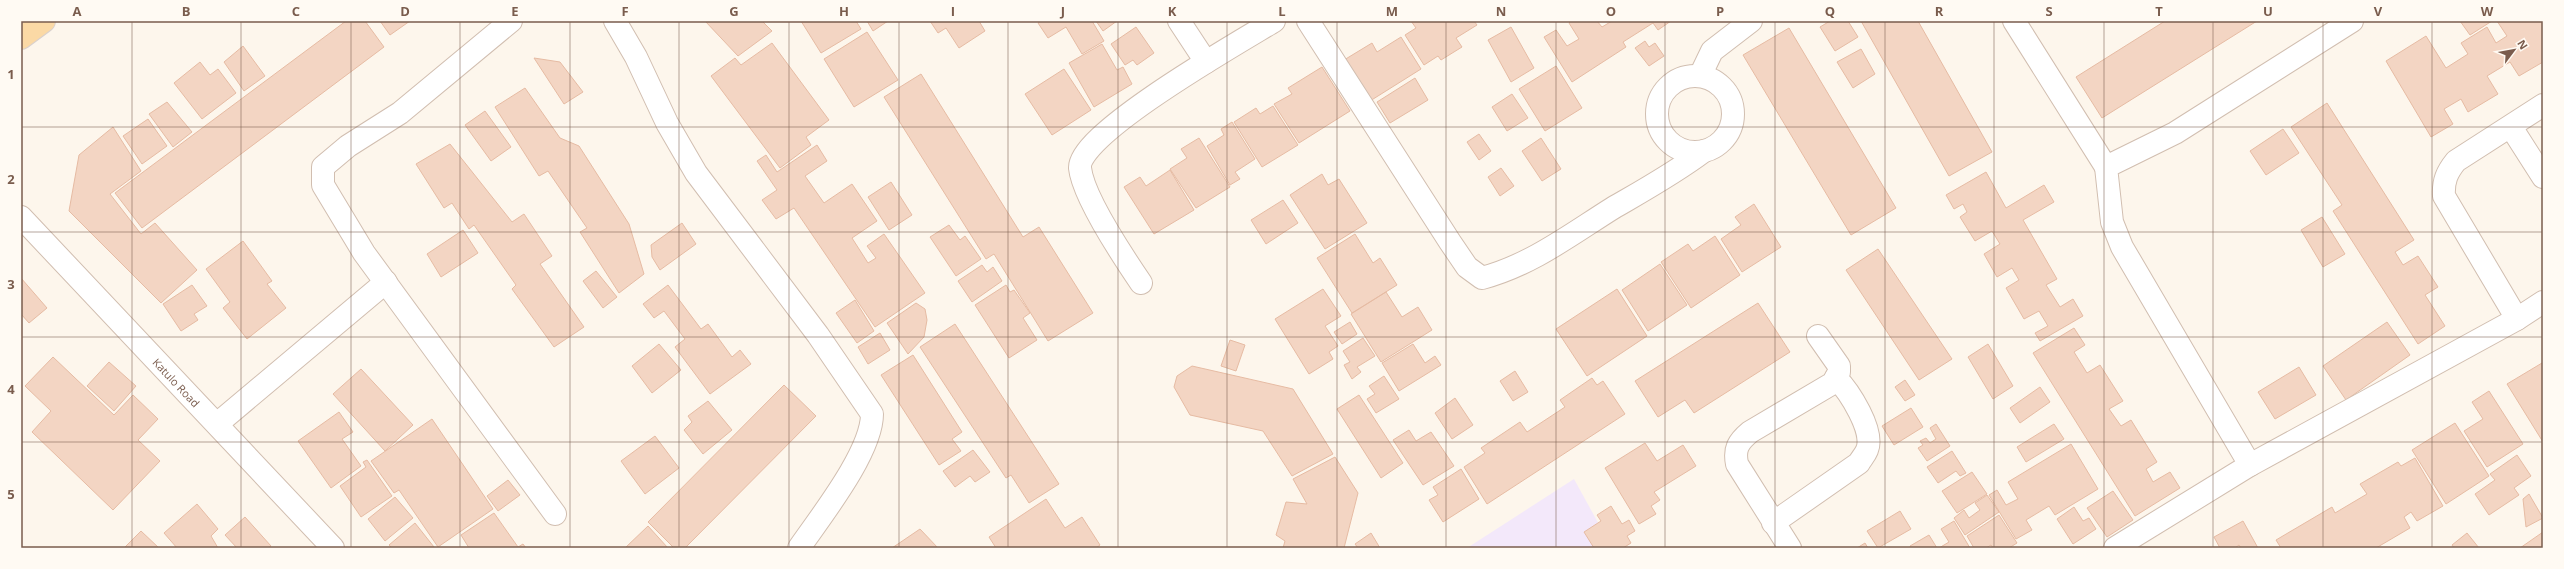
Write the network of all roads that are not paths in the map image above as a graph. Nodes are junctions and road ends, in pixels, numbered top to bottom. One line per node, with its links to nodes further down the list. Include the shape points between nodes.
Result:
1 (44, 21): 10 (main road)
2 (511, 21): 19 (street, via 400,113 348,146 323,167 323,185 364,253)
3 (615, 21): 30 (street, via 636,57 667,123 696,173 818,335 872,414 868,436 854,462)
4 (1179, 21): 11 (street)
5 (1274, 21): 11 (street)
6 (1308, 21): 15 (street, via 1450,242 1467,267 1482,278 1501,273 1540,256 1613,208 1677,171)
7 (1751, 21): 12 (street, via 1712,51)
8 (2014, 21): 16 (street)
9 (2352, 21): 16 (street, via 2175,133)
10 (21, 38)
11 (1206, 62): 20 (street, via 1142,104 1101,136 1082,156 1080,168 1095,206)
12 (1700, 76): 15 (street, via 1712,80 1723,88 1733,112 1726,138); 15 (street, via 1686,77 1674,82 1665,91 1659,103 1657,116 1660,129 1667,140 1678,148 1690,152)
13 (2543, 105): 14 (street)
14 (2511, 127): 17 (street); 22 (street, via 2456,161 2449,169 2443,186 2444,196)
15 (1704, 151)
16 (2106, 167): 26 (street, via 2112,222 2122,247)
17 (2543, 178)
18 (21, 217): 25 (street, Katulo Road)
19 (386, 282): 25 (street); 27 (street)
20 (1141, 283)
21 (2543, 302): 22 (street)
22 (2516, 319): 26 (street)
23 (1818, 336): 24 (street, via 1839,366)
24 (1836, 378): 28 (street, via 1863,418 1868,449 1859,463); 28 (street, via 1828,386 1740,440 1735,453 1737,464)
25 (217, 424): 29 (street, Katulo Road)
26 (2250, 465): 32 (street)
27 (555, 514)
28 (1774, 523): 31 (street)
29 (333, 548)
30 (799, 548)
31 (1790, 548)
32 (2115, 548)

